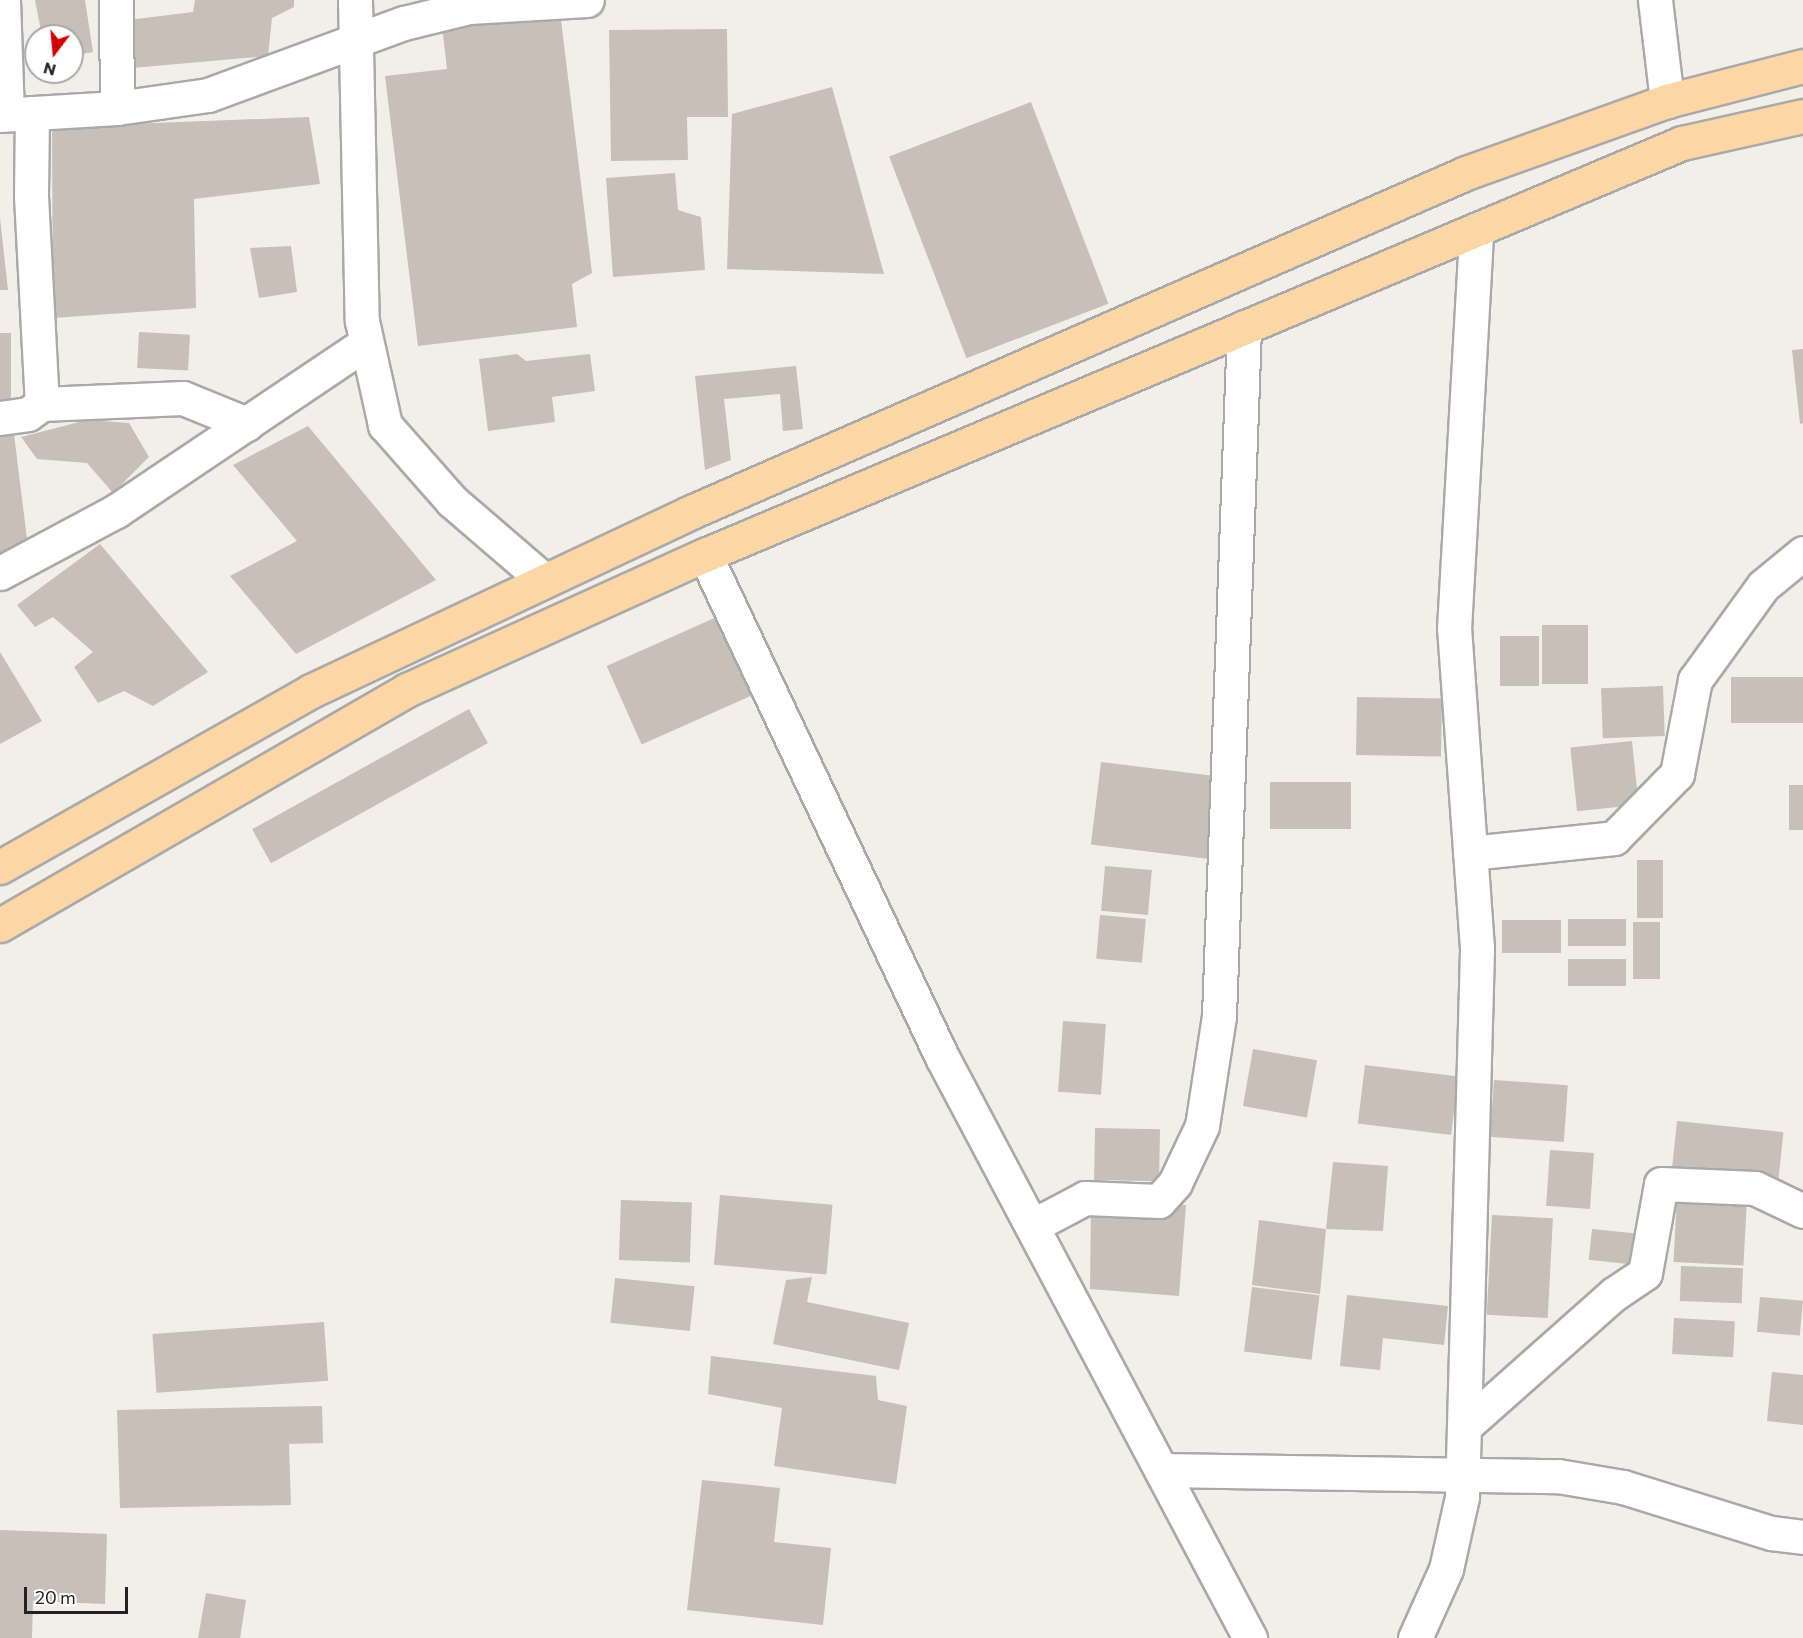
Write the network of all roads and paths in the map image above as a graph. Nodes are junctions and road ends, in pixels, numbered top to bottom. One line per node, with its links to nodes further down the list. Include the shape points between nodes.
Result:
1 (3, 0): 10 (street)
2 (116, 0): 9 (street)
3 (355, 0): 6 (street)
4 (587, 0): 6 (street, via 469,7)
5 (1655, 0): 8 (street)
6 (357, 37): 9 (street, via 208,95); 14 (street, via 362,321)
7 (1803, 66): 8 (main road)
8 (1667, 101): 21 (main road, via 1466,173 1214,286 926,408)
9 (117, 108): 10 (street)
10 (13, 114): 15 (street, via 31,196)
11 (1803, 116): 12 (main road, via 1682,143)
12 (1476, 230): 13 (main road); 22 (street, via 1454,629)
13 (1244, 327): 19 (main road); 26 (street, via 1219,1016 1202,1126 1175,1183 1160,1201 1085,1198)
14 (366, 343): 17 (street); 21 (street, via 385,425 452,501)
15 (42, 404): 16 (street, via 28,414); 17 (street, via 183,398)
16 (0, 418)
17 (247, 424): 20 (street, via 116,511)
18 (1803, 553): 22 (street, via 1763,586 1695,680 1677,774 1614,838)
19 (705, 555): 24 (main road, via 407,690); 26 (street, via 942,1057)
20 (0, 573)
21 (544, 580): 23 (main road, via 310,691)
22 (1470, 853): 27 (street, via 1478,948)
23 (0, 867)
24 (0, 925)
25 (1803, 1211): 27 (street, via 1755,1188 1660,1184 1644,1273 1614,1294)
26 (1032, 1226): 28 (street)
27 (1464, 1427): 29 (street)
28 (1161, 1470): 29 (street); 31 (street)
29 (1463, 1476): 30 (street, via 1558,1476 1623,1487 1771,1533); 32 (street, via 1446,1569)
30 (1803, 1537)
31 (1250, 1638)
32 (1415, 1638)

